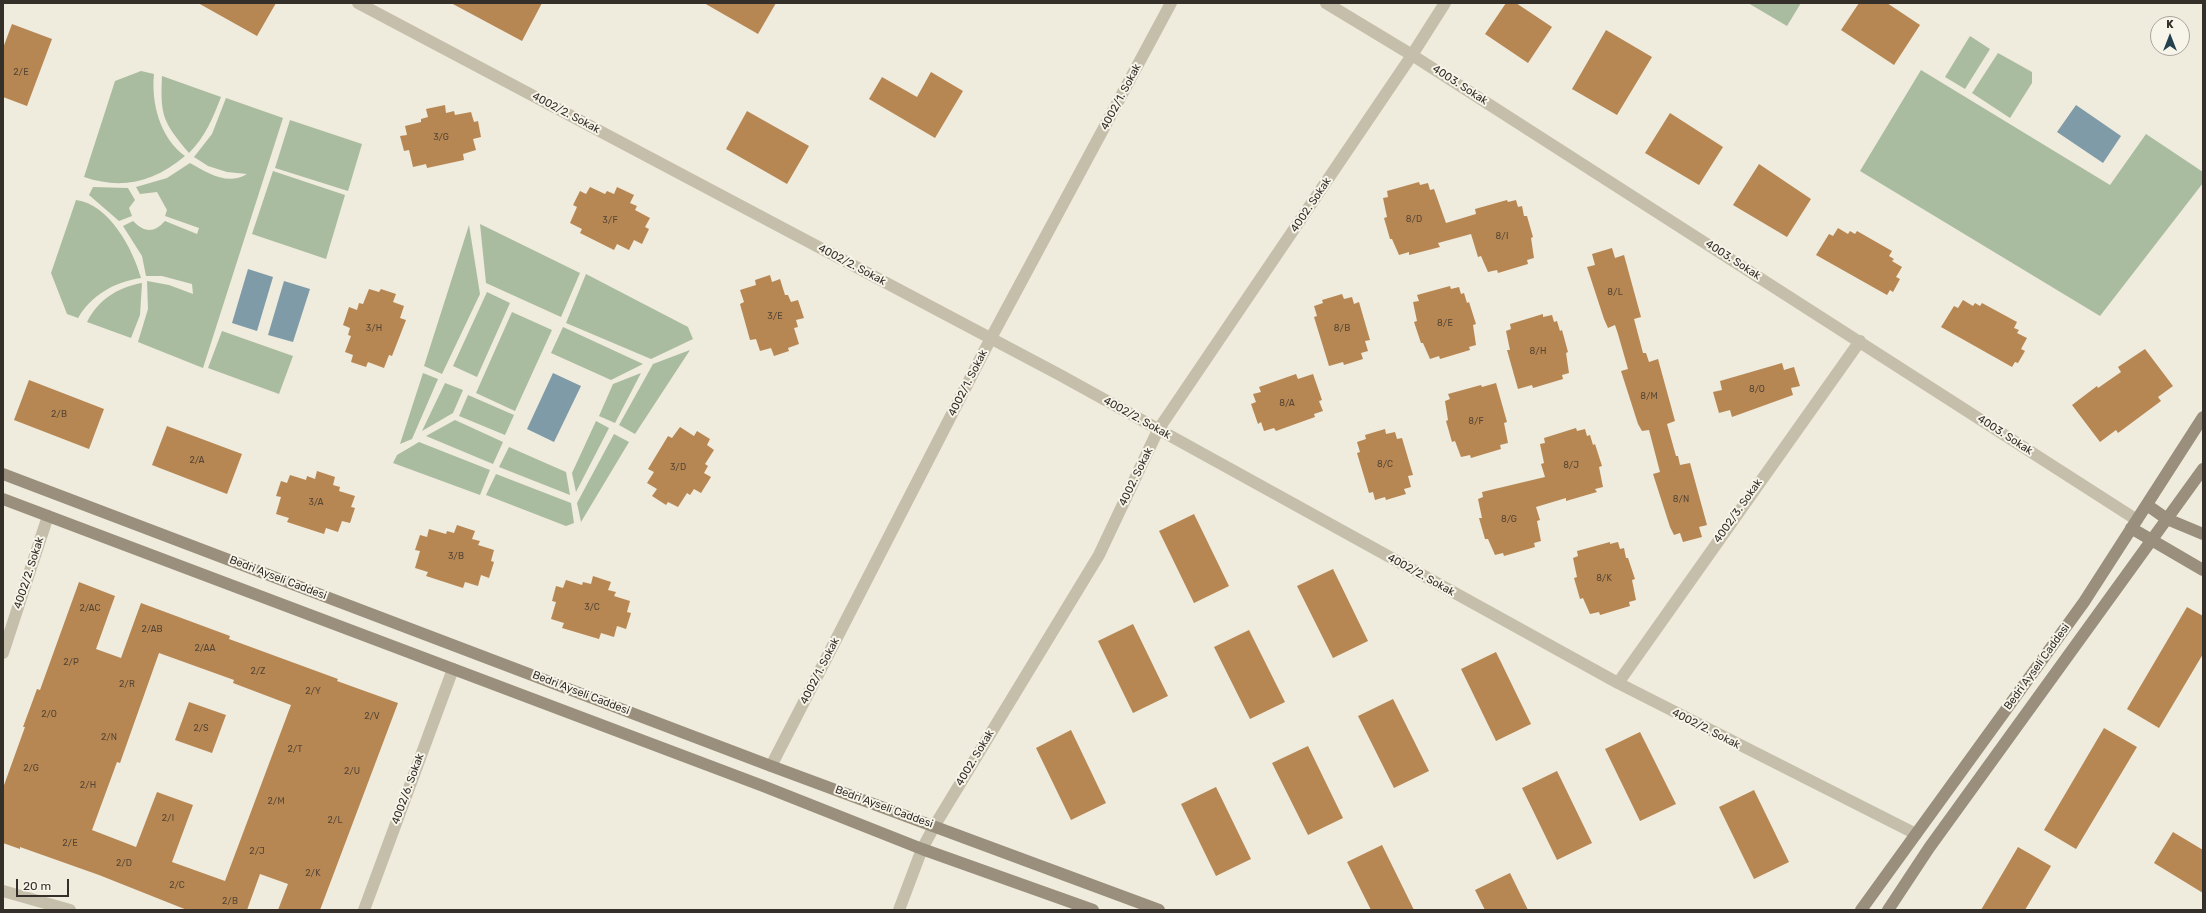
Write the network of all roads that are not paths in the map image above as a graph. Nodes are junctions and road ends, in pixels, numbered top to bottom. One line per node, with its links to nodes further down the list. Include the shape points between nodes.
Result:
1 (358, 3): 6 (street, 4002/2. Sokak)
2 (1171, 3): 6 (street, 4002/1. Sokak)
3 (1326, 3): 5 (street, 4003. Sokak)
4 (1445, 3): 5 (street, 4002. Sokak)
5 (1412, 55): 7 (street, 4003. Sokak); 9 (street, 4002. Sokak)
6 (991, 338): 9 (street, 4002/2. Sokak); 23 (street, 4002/1. Sokak)
7 (1860, 341): 16 (street, 4003. Sokak); 22 (street, 4002/3. Sokak)
8 (2203, 417): 13 (main road, Bedri Ayseli Caddesi)
9 (1158, 430): 22 (street, 4002/2. Sokak); 24 (street, 4002. Sokak, via 1099,555)
10 (2203, 469): 15 (main road, Bedri Ayseli Caddesi)
11 (3, 474): 23 (main road, Bedri Ayseli Caddesi)
12 (3, 499): 14 (main road, Bedri Ayseli Caddesi)
13 (2147, 504): 15 (main road); 16 (main road, Bedri Ayseli Caddesi)
14 (48, 516): 20 (street, 4002/2. Sokak); 21 (main road, Bedri Ayseli Caddesi)
15 (2167, 519): 17 (main road); 18 (main road, Bedri Ayseli Caddesi)
16 (2134, 524): 18 (main road); 25 (main road, Bedri Ayseli Caddesi, via 2084,602)
17 (2203, 534)
18 (2152, 540): 19 (main road); 34 (main road, Bedri Ayseli Caddesi, via 1929,848)
19 (2203, 570)
20 (3, 653)
21 (453, 669): 26 (main road, Bedri Ayseli Caddesi); 29 (street, 4002/6. Sokak)
22 (1618, 683): 25 (street, 4002/2. Sokak)
23 (771, 766): 24 (main road, Bedri Ayseli Caddesi)
24 (935, 825): 26 (street, 4002. Sokak); 32 (main road, Bedri Ayseli Caddesi)
25 (1916, 834): 33 (main road, Bedri Ayseli Caddesi)
26 (922, 849): 30 (street, 4002. Sokak); 31 (main road, Bedri Ayseli Caddesi)
27 (3, 890): 28 (street)
28 (70, 910)
29 (364, 910)
30 (899, 910)
31 (1093, 910)
32 (1159, 910)
33 (1861, 910)
34 (1888, 910)

